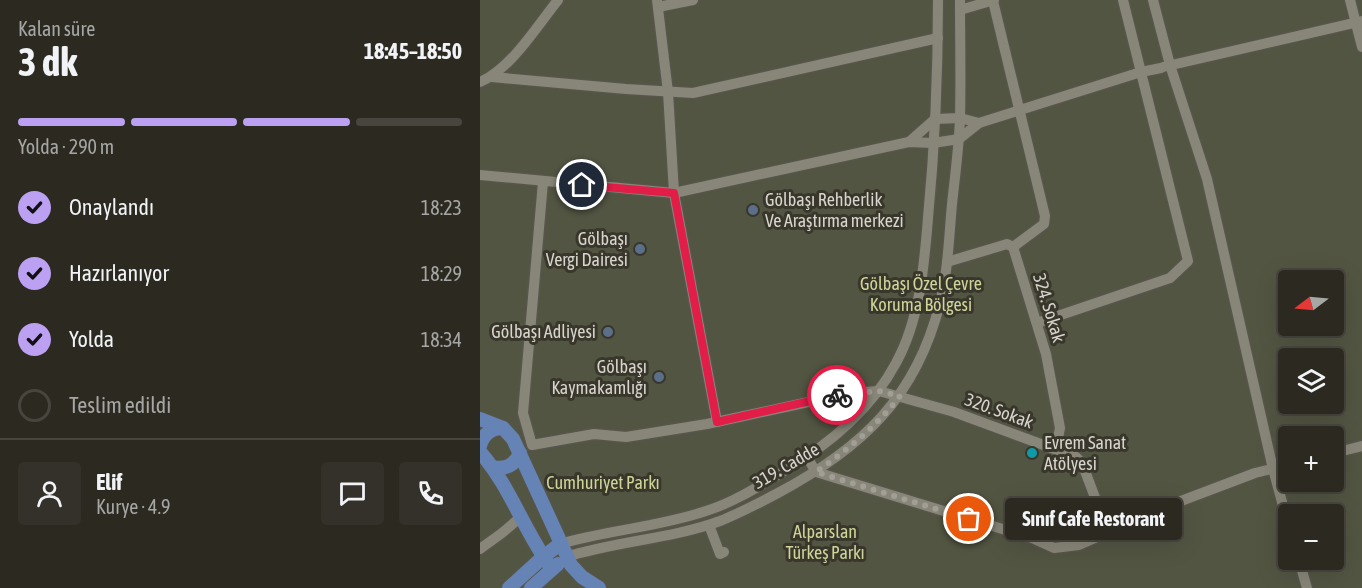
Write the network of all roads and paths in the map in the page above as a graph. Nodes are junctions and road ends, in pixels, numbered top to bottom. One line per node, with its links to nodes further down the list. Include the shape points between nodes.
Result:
1 (558, 0): 15 (street)
2 (693, 0): 8 (street)
3 (937, 0): 11 (street, 319. Cadde)
4 (993, 0): 9 (street); 18 (street)
5 (1123, 0): 14 (street)
6 (1153, 0): 13 (street)
7 (1350, 0): 10 (street)
8 (657, 4): 17 (street)
9 (960, 5): 20 (street, 319. Cadde)
10 (1359, 22): 12 (street); 13 (street)
11 (938, 38): 17 (street, via 693,93); 19 (street, 319. Cadde)
12 (1362, 47)
13 (1166, 66): 14 (street); 45 (street, via 1207,179)
14 (1140, 74): 18 (street); 30 (street, via 1188,261 1170,278)
15 (492, 77): 16 (street); 17 (street)
16 (480, 82)
17 (668, 92): 27 (street)
18 (1021, 111): 21 (street); 28 (street, via 1045,216 1044,224)
19 (935, 118): 20 (street); 23 (street); 24 (street, 319. Cadde)
20 (960, 118): 21 (street); 22 (street, 319. Cadde)
21 (979, 123): 22 (street)
22 (958, 140): 24 (street); 29 (street, 319. Cadde)
23 (909, 142): 24 (street); 27 (street)
24 (933, 143): 31 (street, 319. Cadde, via 918,304 897,362)
25 (480, 175): 26 (street)
26 (543, 182): 27 (street); 35 (street, via 524,413)
27 (674, 193): 34 (street)
28 (1013, 247): 29 (street, via 1007,244); 30 (street, 324. Sokak)
29 (947, 262): 32 (street, 319. Cadde, via 932,331)
30 (1036, 323): 38 (street, 324. Sokak, via 1060,428)
31 (879, 391): 32 (street, 320. Sokak); 34 (street, 320. Sokak, via 850,393); 42 (street, 319. Cadde, via 851,423)
32 (900, 396): 38 (street, 320. Sokak); 46 (street, 319. Cadde, via 866,433)
33 (480, 419): 36 (main road)
34 (717, 422): 35 (street, 320. Sokak, via 626,437 594,434 532,444)
35 (528, 429): 36 (street)
36 (508, 433): 39 (main road, via 487,433); 41 (main road)
37 (1362, 446): 40 (street)
38 (1056, 448): 50 (street, 320. Sokak, via 1077,456 1082,463)
39 (480, 450): 43 (main road)
40 (1344, 450)
41 (520, 453): 43 (main road, via 507,467); 52 (main road)
42 (807, 457): 46 (street); 52 (street, 319. Cadde, via 708,511 590,535)
43 (493, 467): 48 (main road)
44 (1278, 468): 45 (street)
45 (1273, 469): 47 (street); 50 (street)
46 (816, 472): 49 (street, 319. Cadde); 50 (street, via 1054,548 1079,545)
47 (1283, 504)
48 (522, 516): 51 (street); 54 (main road)
49 (709, 525): 52 (street, 319. Cadde, via 593,549); 53 (street, via 720,554)
50 (1108, 532)
51 (480, 549)
52 (563, 551): 54 (main road, 319. Cadde); 55 (main road, 319. Cadde); 59 (main road, via 575,572)
53 (724, 552)
54 (543, 557): 55 (main road); 57 (main road, 319. Cadde)
55 (552, 569): 58 (main road, 319. Cadde)
56 (1302, 570): 60 (street)
57 (509, 588)
58 (531, 588)
59 (599, 588)
60 (1307, 588)

